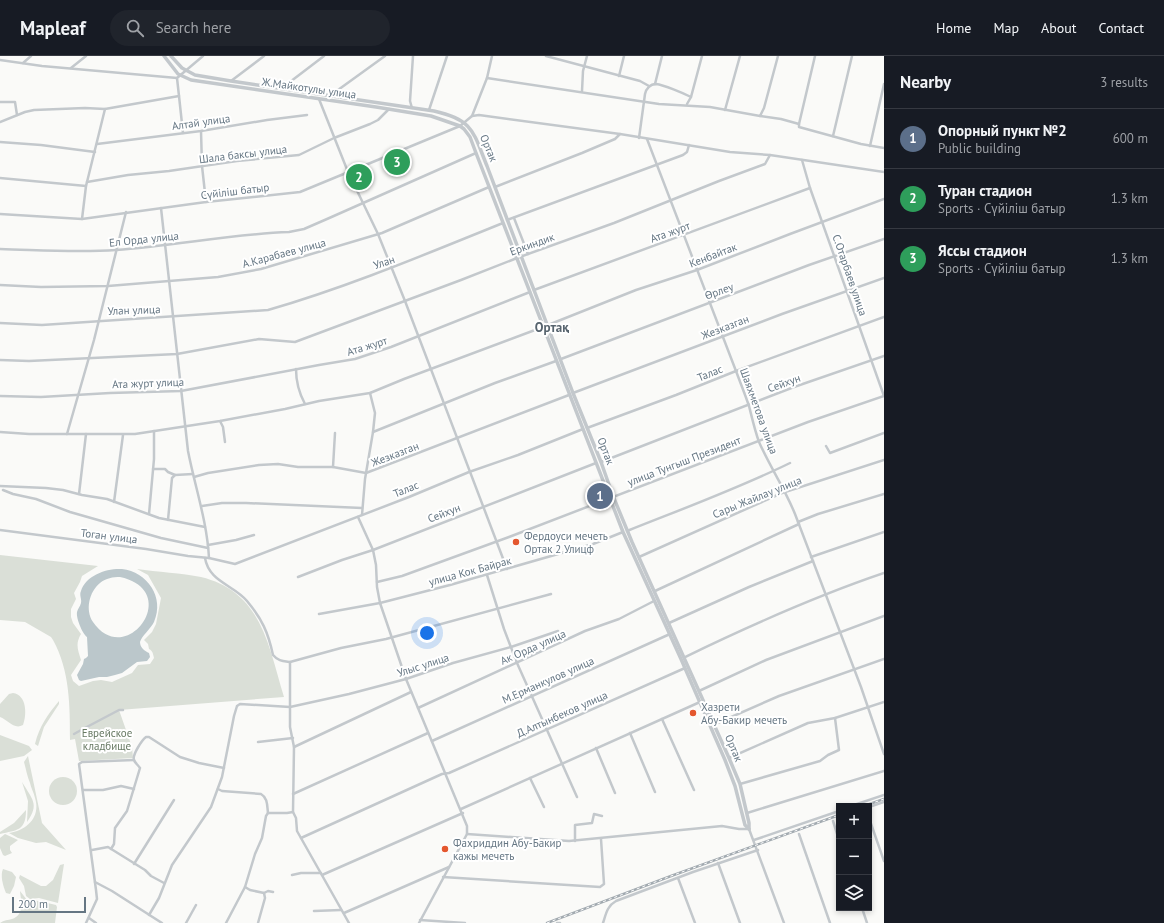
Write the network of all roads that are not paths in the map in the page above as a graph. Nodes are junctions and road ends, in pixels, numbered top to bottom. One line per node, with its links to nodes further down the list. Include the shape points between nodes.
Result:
1 (31, 56): 22 (street)
2 (86, 56): 24 (street)
3 (164, 56): 26 (street)
4 (171, 56): 25 (street, Ж.Майкотулы улица)
5 (204, 56): 25 (street)
6 (264, 56): 29 (street)
7 (324, 56): 33 (street)
8 (385, 56): 36 (street)
9 (413, 56): 43 (street, via 410,101)
10 (447, 56): 46 (street)
11 (492, 56): 28 (street)
12 (548, 56): 23 (street)
13 (587, 56): 23 (street)
14 (624, 56): 27 (street)
15 (662, 56): 30 (street)
16 (702, 56): 37 (street)
17 (740, 56): 47 (street)
18 (778, 56): 51 (street)
19 (815, 56): 54 (street)
20 (852, 56): 59 (street)
21 (0, 60): 22 (street)
22 (23, 63): 24 (street)
23 (584, 67): 27 (street); 34 (street)
24 (71, 68): 26 (street)
25 (185, 70): 26 (street); 29 (street, Ж.Майкотулы улица, via 195,75)
26 (179, 76): 35 (street); 38 (street, Ж.Майкотулы улица, via 191,80)
27 (619, 76): 32 (street)
28 (487, 78): 34 (street); 50 (street)
29 (231, 81): 33 (street, Ж.Майкотулы улица)
30 (656, 84): 32 (street); 37 (street)
31 (884, 84): 66 (street)
32 (649, 86): 40 (street)
33 (282, 88): 36 (street, Ж.Майкотулы улица)
34 (582, 91): 40 (street)
35 (179, 96): 44 (street); 57 (street)
36 (330, 96): 39 (street, Ж.Майкотулы улица)
37 (691, 97): 42 (street)
38 (319, 99): 39 (street, Ж.Майкотулы улица); 60 (street)
39 (352, 101): 43 (street, Ж.Майкотулы улица); 45 (street, Ж.Майкотулы улица)
40 (644, 101): 42 (street); 61 (street)
41 (0, 102): 48 (street, via 15,102)
42 (687, 104): 47 (street)
43 (412, 108): 46 (street, Ж.Майкотулы улица)
44 (105, 109): 48 (street, via 34,110); 64 (street)
45 (389, 109): 55 (street, Ж.Майкотулы улица, via 432,116); 60 (street, Шала баксы улица, via 378,120)
46 (428, 110): 53 (street, Ж.Майкотулы улица, via 449,115)
47 (725, 110): 51 (street)
48 (17, 114): 52 (street)
49 (307, 116): 56 (street, Алтай улица)
50 (472, 116): 53 (street, Сүйіліш батыр); 58 (street)
51 (760, 116): 54 (street)
52 (0, 122)
53 (465, 123): 55 (street, Сүйіліш батыр); 79 (street, Ортак, via 474,134)
54 (799, 124): 59 (street, via 799,127)
55 (460, 126): 69 (street, Ортак, via 470,137); 74 (street, Сүйіліш батыр)
56 (201, 131): 57 (street, Алтай улица); 73 (street)
57 (183, 133): 64 (street, Алтай улица)
58 (620, 134): 61 (street); 79 (street, via 615,139 582,153)
59 (833, 136): 66 (street)
60 (334, 138): 73 (street, Шала баксы улица, via 299,155); 74 (street)
61 (639, 138): 62 (street)
62 (647, 139): 65 (street); 72 (street, Шаяхметова улица)
63 (0, 142): 68 (street)
64 (97, 144): 68 (street)
65 (689, 145): 70 (street); 72 (street, via 683,155)
66 (870, 146): 67 (street)
67 (884, 148)
68 (95, 152): 77 (street)
69 (476, 153): 78 (street, Ортак); 84 (street, Ел Орда улица)
70 (770, 155): 71 (street); 82 (street, Еркиндик, via 766,164)
71 (802, 160): 75 (street); 80 (street, С.Отарбаев улица)
72 (656, 165): 82 (street, Шаяхметова улица); 88 (street)
73 (202, 166): 77 (street, Шала баксы улица, via 128,175); 83 (street)
74 (348, 172): 83 (street, Сүйіліш батыр, via 300,192); 84 (street)
75 (884, 172)
76 (0, 178): 77 (street, Шала баксы улица)
77 (87, 184): 89 (street)
78 (489, 187): 92 (street, Ортак); 93 (street, А.Карабаев улица)
79 (495, 187): 90 (street, Ортак)
80 (810, 188): 91 (street, С.Отарбаев улица); 94 (street, Ата журт)
81 (884, 199): 91 (street, Кенбайтак)
82 (670, 201): 94 (street, Шаяхметова улица); 99 (street, Еркиндик)
83 (206, 202): 85 (street, Сүйіліш батыр)
84 (362, 204): 93 (street); 96 (street, Ел Орда улица, via 304,229)
85 (161, 208): 86 (street, Сүйіліш батыр); 96 (street)
86 (126, 212): 89 (street, Сүйіліш батыр); 98 (street)
87 (0, 214): 89 (street, Сүйіліш батыр)
88 (514, 218): 90 (street); 99 (street)
89 (82, 219)
90 (507, 220): 101 (street, Ортак)
91 (822, 222): 100 (street, С.Отарбаев улица); 103 (street, Кенбайтак)
92 (503, 223): 101 (street, Ортак); 102 (street, Улан)
93 (378, 234): 102 (street); 105 (street, А.Карабаев улица, via 261,269 218,277)
94 (684, 235): 103 (street, Шаяхметова улица); 108 (street, Ата журт)
95 (884, 239): 100 (street, Өрлеу)
96 (166, 246): 98 (street, Ел Орда улица); 105 (street)
97 (0, 249): 98 (street, Ел Орда улица, via 81,253)
98 (117, 250): 107 (street)
99 (528, 254): 101 (street, Еркиндик)
100 (834, 256): 110 (street, С.Отарбаев улица); 112 (street, Өрлеу)
101 (519, 257): 108 (street, Ортак); 109 (street, Ортак); 111 (street, Еркиндик)
102 (391, 268): 111 (street); 113 (street, Улан)
103 (697, 270): 112 (street, Шаяхметова улица); 118 (street, Кенбайтак, via 636,290)
104 (884, 278): 110 (street, Жезказган)
105 (170, 281): 107 (street, А.Карабаев улица); 114 (street)
106 (0, 285): 107 (street, А.Карабаев улица)
107 (108, 286): 116 (street)
108 (534, 290): 118 (street, Ортак)
109 (530, 292): 120 (street, Ортак); 121 (street, Ата журт)
110 (847, 292): 119 (street, С.Отарбаев улица); 122 (street, Жезказган)
111 (405, 301): 121 (street); 123 (street, Еркиндик, via 295,342 259,338)
112 (709, 304): 122 (street, Шаяхметова улица); 127 (street, Өрлеу)
113 (268, 310): 114 (street, Улан улица)
114 (174, 317): 116 (street, Улан улица); 123 (street)
115 (884, 317): 119 (street, Талас)
116 (99, 320): 117 (street, Улан улица, via 42,325); 125 (street)
117 (0, 323)
118 (548, 325): 127 (street, Ортак)
119 (859, 326): 128 (street, С.Отарбаев улица); 132 (street, Талас)
120 (543, 327): 127 (street, Ортак); 131 (street)
121 (418, 337): 129 (street, Ата журт, via 355,359); 131 (street)
122 (722, 337): 132 (street, Шаяхметова улица); 135 (street, Жезказган)
123 (177, 354): 125 (street); 133 (street)
124 (884, 356): 128 (street, Сейхун)
125 (88, 358): 126 (street); 136 (street)
126 (0, 360)
127 (558, 360): 135 (street, Ортак); 139 (street, Өрлеу)
128 (871, 360): 138 (street, С.Отарбаев улица); 141 (street, Сейхун)
129 (318, 365): 130 (street, Ата журт улица)
130 (296, 369): 133 (street, Ата журт улица); 140 (street, via 300,396)
131 (430, 369): 134 (street); 139 (street)
132 (736, 371): 141 (street, Шаяхметова улица); 144 (street, Талас)
133 (181, 392): 136 (street, Ата журт улица); 143 (street)
134 (370, 394): 140 (street); 147 (street, via 375,413)
135 (571, 394): 144 (street, Ортак); 153 (street, Жезказган)
136 (78, 395): 137 (street, Ата журт улица); 149 (street)
137 (0, 396)
138 (884, 396): 154 (street, улица Тунгыш Президент)
139 (444, 403): 147 (street, Өрлеу); 153 (street)
140 (305, 404): 142 (street)
141 (748, 405): 154 (street, Шаяхметова улица); 158 (street, Сейхун)
142 (220, 420): 143 (street); 155 (street)
143 (185, 426): 145 (street); 167 (street)
144 (585, 428): 158 (street, Ортак); 159 (street, Ортак); 164 (street, Талас)
145 (154, 431): 152 (street); 162 (street)
146 (0, 432): 149 (street)
147 (373, 432): 165 (street)
148 (335, 433): 161 (street)
149 (67, 434): 150 (street)
150 (86, 434): 152 (street); 171 (street)
151 (884, 434): 156 (street, via 830,453)
152 (123, 435): 174 (street)
153 (457, 438): 164 (street); 165 (street, Жезказган)
154 (759, 441): 163 (street, Шаяхметова улица); 173 (street, улица Тунгыш Президент)
155 (225, 442)
156 (826, 446)
157 (884, 460): 170 (street, Сары Жайлау улица)
158 (601, 462): 173 (street, Ортак)
159 (596, 463): 173 (street, Ортак); 176 (street, Сейхун)
160 (790, 463): 163 (street, улица Кок Байрак)
161 (333, 467): 165 (street, Жезказган); 167 (street, Жезказган, via 259,465)
162 (153, 469): 166 (street, via 165,469); 178 (street)
163 (773, 471): 170 (street, Шаяхметова улица); 184 (street, улица Кок Байрак)
164 (469, 472): 176 (street); 179 (street, Талас)
165 (366, 473): 177 (street)
166 (175, 475): 167 (street, Жезказган); 180 (street, via 172,478)
167 (193, 475): 175 (street)
168 (0, 486): 169 (street)
169 (2, 489): 171 (street, via 46,488); 188 (street, Тоган улица, via 70,512 162,538)
170 (786, 492): 181 (street, Шаяхметова улица); 190 (street, Сары Жайлау улица)
171 (79, 494): 174 (street)
172 (884, 494): 181 (street, via 818,514)
173 (611, 497): 184 (street, Ортак); 187 (street, улица Тунгыш Президент)
174 (114, 502): 178 (street)
175 (202, 506): 177 (street, via 246,503); 182 (street)
176 (482, 507): 187 (street); 189 (street, Сейхун)
177 (362, 508): 179 (street)
178 (149, 514): 180 (street)
179 (360, 516): 189 (street); 194 (street, Талас)
180 (168, 520): 182 (street)
181 (799, 523): 191 (street, Шаяхметова улица); 200 (street)
182 (205, 528): 188 (street)
183 (0, 530): 192 (street, Тоган улица)
184 (625, 531): 190 (street, Ортак); 195 (street, улица Кок Байрак, via 594,544); 203 (street, Ортак)
185 (884, 532): 191 (street)
186 (254, 535): 188 (street)
187 (496, 541): 195 (street); 199 (street, улица Тунгыш Президент, via 402,576)
188 (208, 546): 192 (street)
189 (373, 550): 198 (street, Сейхун); 199 (street)
190 (639, 557): 200 (street, Ортак)
191 (812, 557): 193 (street, Шаяхметова улица)
192 (207, 558): 194 (street, Тоган улица); 216 (street, via 207,565 216,578 246,599 263,622 276,659)
193 (813, 561): 202 (street, Шаяхметова улица); 208 (street)
194 (235, 564)
195 (507, 569): 197 (street, улица Кок Байрак)
196 (884, 573): 202 (street)
197 (487, 575): 204 (street, улица Кок Байрак); 205 (street)
198 (298, 577)
199 (377, 582): 204 (street)
200 (655, 590): 208 (street, Ортак)
201 (551, 594): 205 (street)
202 (826, 595): 210 (street, Шаяхметова улица); 214 (street)
203 (654, 601): 211 (street, Ортак); 217 (street, Ак Орда улица)
204 (380, 603): 206 (street, улица Кок Байрак); 212 (street)
205 (498, 609): 212 (street); 213 (street)
206 (319, 614)
207 (884, 616): 210 (street)
208 (669, 624): 214 (street, Ортак)
209 (558, 631): 213 (street, Улыс улица)
210 (840, 632): 219 (street, Шаяхметова улица); 221 (street, via 766,660)
211 (670, 634): 218 (street, Ортак); 223 (street, М.Ерманкулов улица)
212 (391, 637): 216 (street); 220 (street)
213 (511, 647): 217 (street); 220 (street, Улыс улица)
214 (685, 657): 221 (street, Ортак)
215 (884, 659): 219 (street)
216 (290, 662): 226 (street)
217 (517, 663): 223 (street); 227 (street, Ак Орда улица)
218 (685, 668): 224 (street, Ортак); 234 (street, Д.Алтынбеков улица)
219 (854, 670): 228 (street, Шаяхметова улица); 232 (street, via 779,696)
220 (406, 679): 222 (street); 226 (street, Улыс улица)
221 (699, 691): 232 (street, Ортак)
222 (411, 692): 227 (street); 242 (street)
223 (532, 696): 234 (street); 239 (street, М.Ерманкулов улица)
224 (700, 702): 231 (street); 233 (street, Ортак)
225 (884, 702): 228 (street)
226 (290, 707): 238 (street); 248 (street, Улыс улица, via 240,704 237,706)
227 (418, 708): 235 (street)
228 (868, 708): 230 (street); 241 (street, Шаяхметова улица)
229 (123, 710): 236 (street)
230 (835, 718): 245 (street, via 808,723); 252 (street, via 839,750 820,760)
231 (662, 719): 237 (street); 256 (street)
232 (715, 725): 233 (street); 245 (street, Ортак)
233 (710, 727): 276 (street, Ортак, via 735,786 745,825)
234 (547, 729): 247 (street); 250 (street, Д.Алтынбеков улица)
235 (428, 733): 239 (street); 259 (street)
236 (74, 734)
237 (630, 734): 243 (street); 257 (street)
238 (292, 738): 240 (street); 242 (street)
239 (432, 741): 250 (street)
240 (258, 742)
241 (883, 747): 244 (street, Шаяхметова улица)
242 (294, 748): 259 (street)
243 (596, 748): 247 (street); 258 (street)
244 (884, 754)
245 (729, 758): 252 (street, Ортак)
246 (134, 760): 248 (street, via 141,743 149,737 180,757); 253 (street, via 140,768); 255 (street, via 80,762)
247 (562, 763): 251 (street); 261 (street)
248 (224, 768): 254 (street)
249 (884, 771): 272 (street)
250 (446, 774): 267 (street); 279 (street, Д.Алтынбеков улица)
251 (530, 778): 265 (street); 267 (street)
252 (740, 784): 272 (street, Ортак)
253 (134, 789): 255 (street, via 121,786 103,790); 284 (street, via 127,811 115,828 114,844)
254 (218, 789): 270 (street, via 261,794 266,800); 296 (street, via 205,818 172,865)
255 (83, 790): 285 (street)
256 (694, 790)
257 (655, 792)
258 (615, 793)
259 (293, 794): 268 (street)
260 (884, 795): 264 (street)
261 (577, 797)
262 (174, 800): 289 (street)
263 (884, 802): 266 (street)
264 (860, 803)
265 (544, 807)
266 (872, 807)
267 (461, 809): 271 (street)
268 (293, 812): 270 (street); 279 (street, via 297,831)
269 (836, 812): 282 (street)
270 (268, 813): 297 (street)
271 (462, 813): 277 (street); 291 (street)
272 (747, 813): 276 (street, Ортак)
273 (602, 816): 283 (street, via 594,814 592,823 575,825)
274 (833, 821): 281 (street)
275 (872, 827): 287 (street)
276 (749, 829): 280 (street, via 722,826); 282 (street, Ортак)
277 (467, 834): 283 (street); 290 (street)
278 (799, 834): 322 (street)
279 (302, 838): 291 (street)
280 (601, 839): 283 (street); 293 (street, via 604,884 600,887)
281 (839, 839)
282 (754, 840): 286 (street, Ортак)
283 (575, 841)
284 (111, 849): 285 (street, via 102,847); 289 (street)
285 (92, 850): 295 (street)
286 (758, 850): 288 (street); 321 (street, Ортак)
287 (884, 861)
288 (718, 863): 294 (street); 320 (street)
289 (134, 864): 296 (street)
290 (449, 867): 293 (street); 304 (street)
291 (321, 874): 292 (street); 301 (street)
292 (292, 875)
293 (443, 877): 307 (street)
294 (678, 878): 318 (street, via 619,899 608,908); 319 (street)
295 (95, 882): 305 (street); 306 (street, via 97,899)
296 (164, 883): 305 (street)
297 (244, 888): 299 (street); 312 (street)
298 (273, 892): 299 (street)
299 (264, 893): 313 (street, via 266,898)
300 (196, 905): 311 (street)
301 (341, 910): 302 (street); 304 (street)
302 (314, 911)
303 (863, 911): 323 (street)
304 (344, 913): 314 (street)
305 (149, 915): 310 (street)
306 (89, 918): 308 (street); 309 (street)
307 (420, 921): 315 (street)
308 (86, 923)
309 (96, 923)
310 (162, 923)
311 (186, 923)
312 (226, 923)
313 (258, 923)
314 (349, 923)
315 (465, 923)
316 (557, 923): 317 (street)
317 (560, 923)
318 (603, 923)
319 (695, 923)
320 (740, 923)
321 (784, 923)
322 (830, 923)
323 (867, 923)

